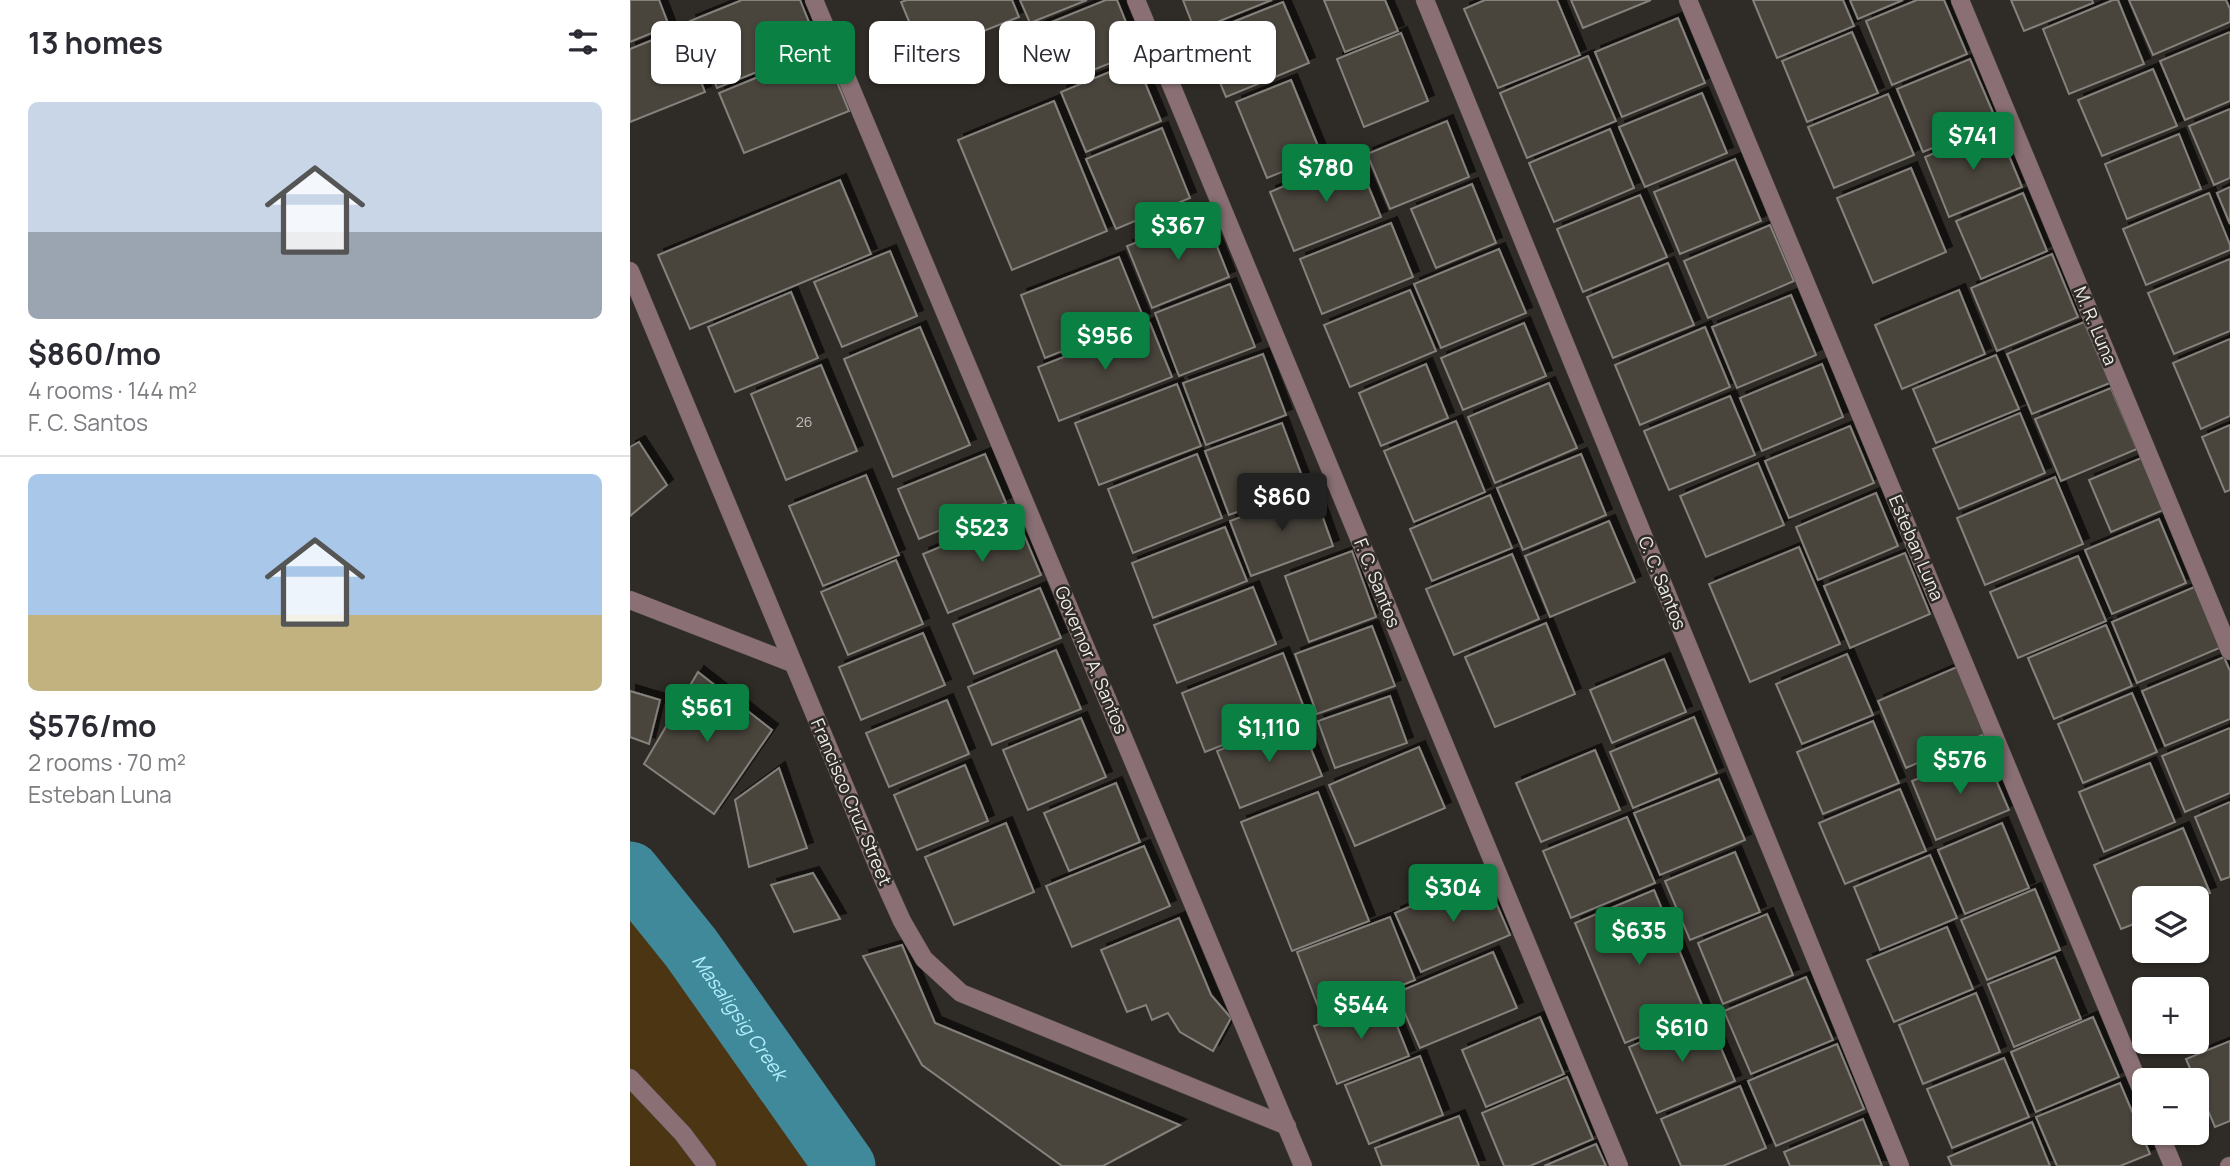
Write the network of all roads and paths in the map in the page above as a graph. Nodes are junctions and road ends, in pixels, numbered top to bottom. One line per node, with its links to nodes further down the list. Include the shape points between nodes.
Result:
1 (814, 0): 12 (street, Governor A. Santos)
2 (1136, 0): 16 (street, F. C. Santos)
3 (1425, 0): 17 (street, C. C. Santos)
4 (1688, 0): 10 (street, Esteban Luna)
5 (1959, 0): 8 (street, M. R. Luna)
6 (630, 271): 9 (street, Francisco Cruz Street)
7 (630, 600): 9 (street)
8 (2230, 651)
9 (792, 663): 12 (street, Francisco Cruz Street, via 902,921 924,959 961,993)
10 (2132, 1068)
11 (630, 1078): 14 (street)
12 (1287, 1126): 15 (street, Governor A. Santos)
13 (2164, 1145): 18 (street)
14 (707, 1166)
15 (1303, 1166)
16 (1619, 1166)
17 (1900, 1166)
18 (2173, 1166)

